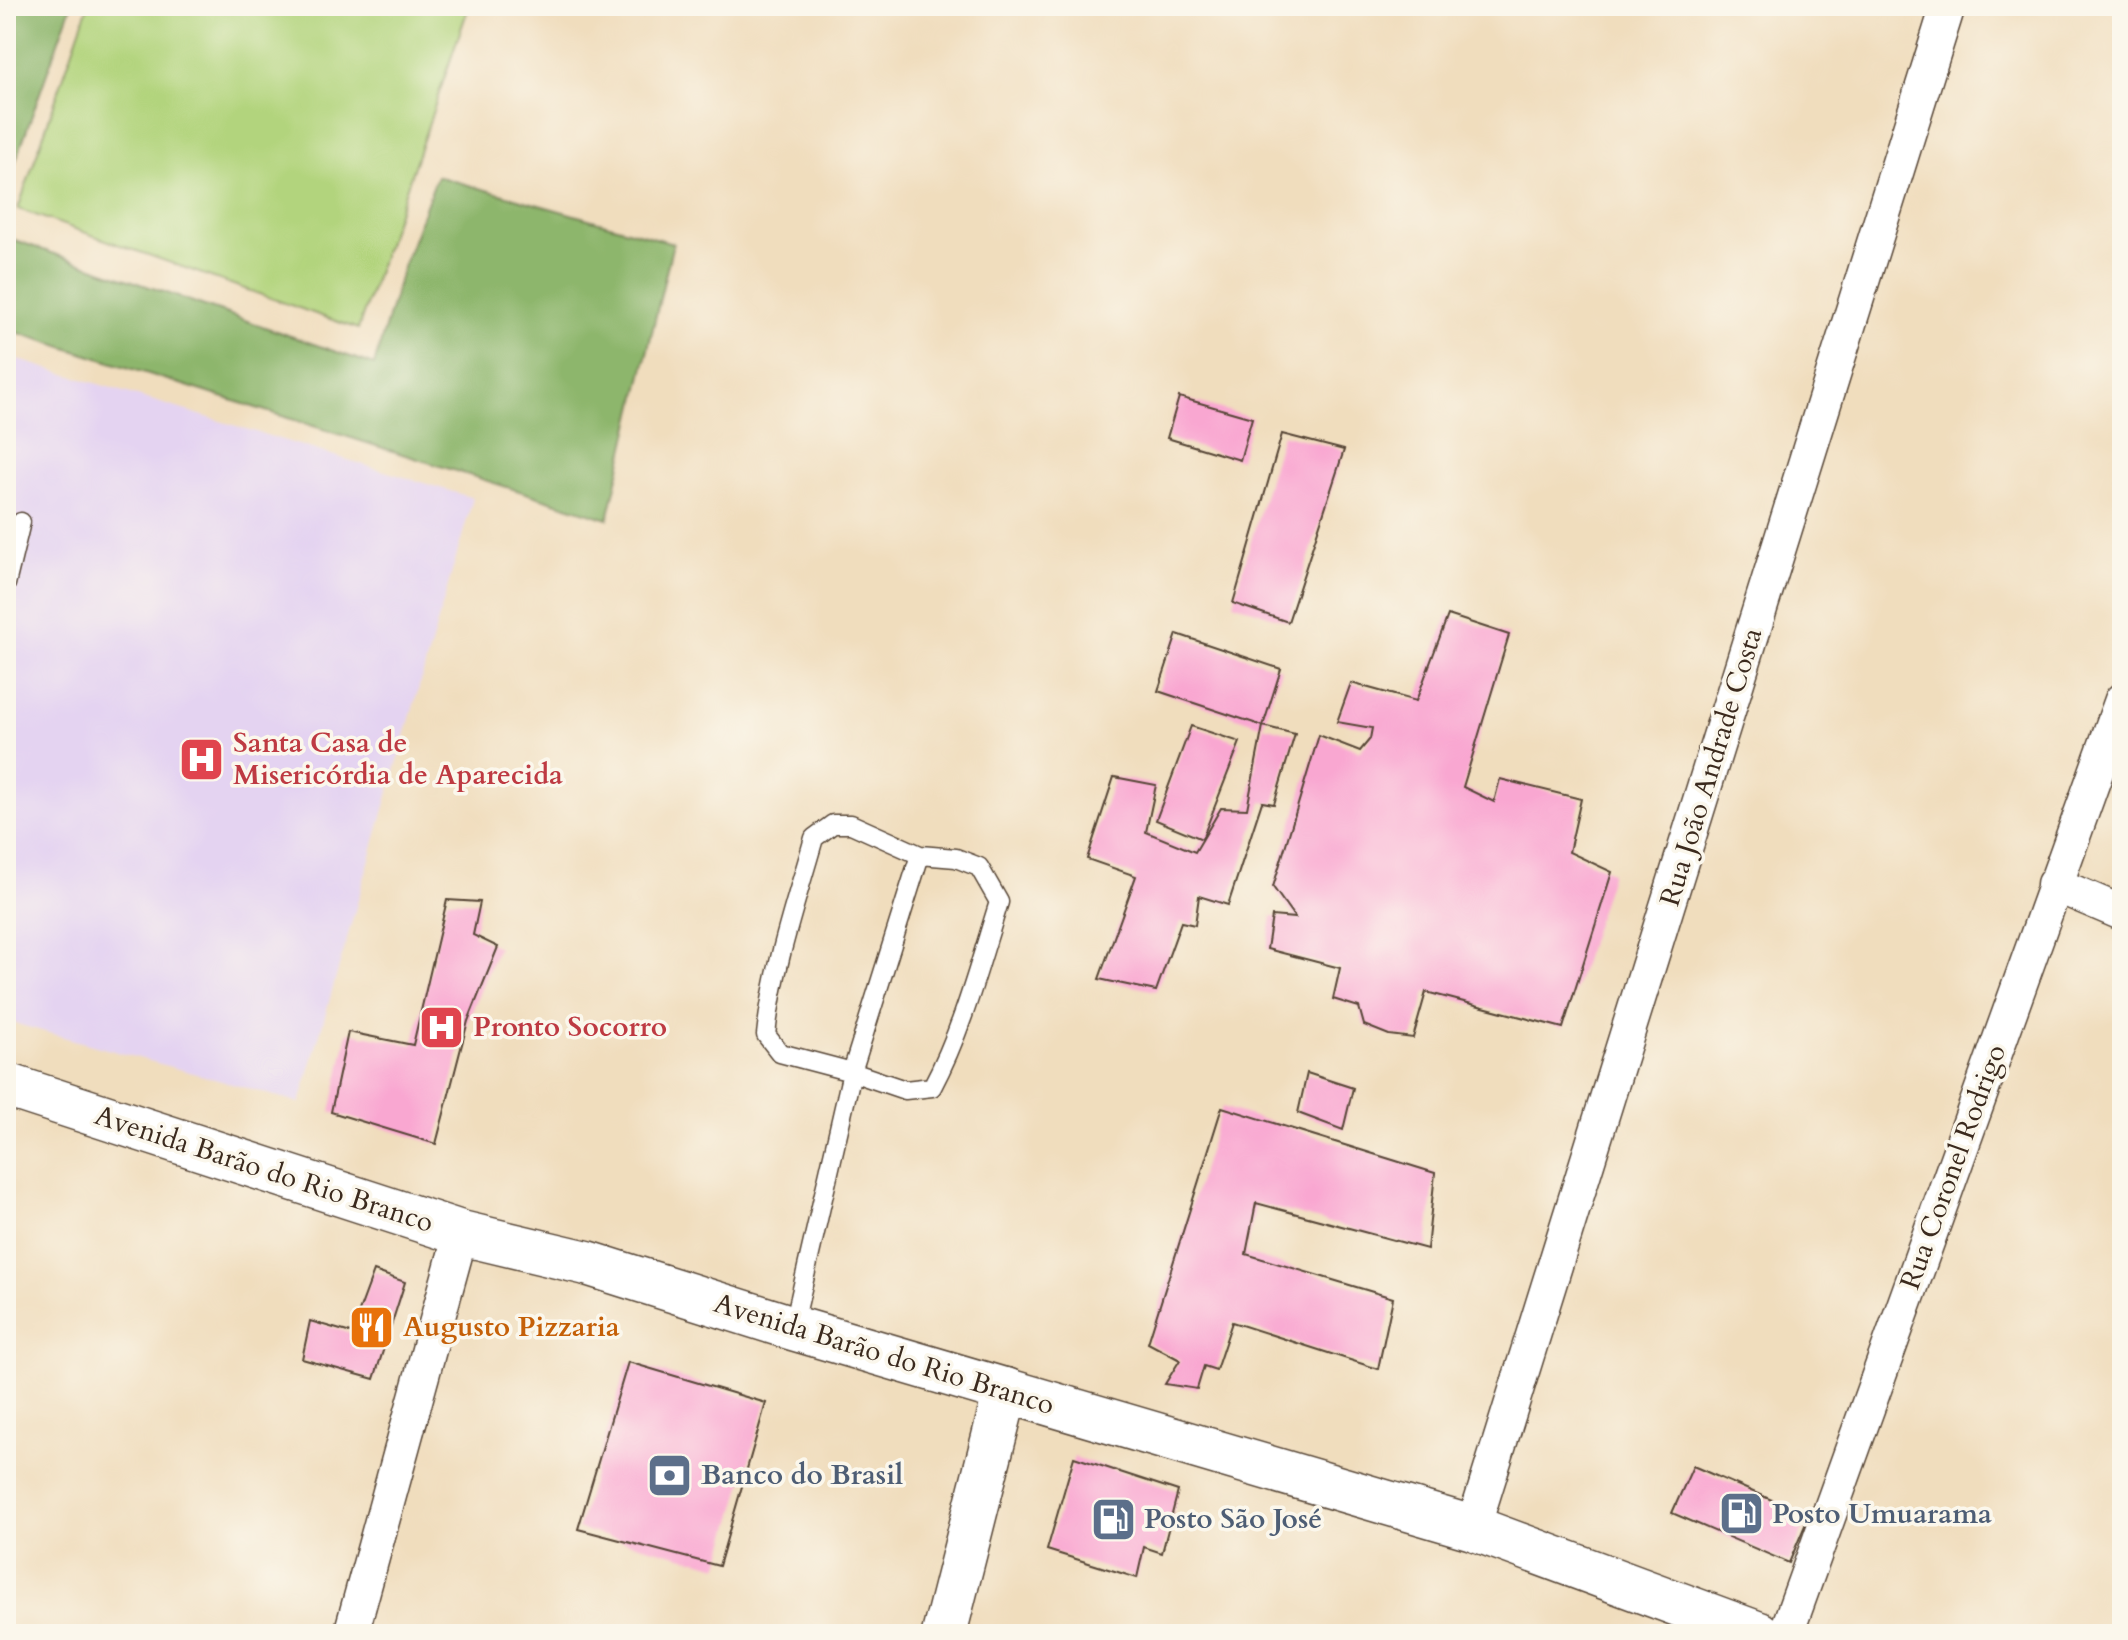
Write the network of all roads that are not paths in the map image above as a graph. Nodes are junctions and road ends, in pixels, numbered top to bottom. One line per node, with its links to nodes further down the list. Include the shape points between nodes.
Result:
1 (1948, 6): 13 (street, Rua João Andrade Costa)
2 (21, 522): 3 (lane)
3 (6, 584)
4 (2122, 700): 6 (street, Rua Coronel Rodrigo)
5 (920, 855): 8 (lane); 8 (lane, via 956,858 979,867 999,902 972,989 932,1087 905,1090); 8 (lane, via 851,824 833,824 814,838 766,1035 780,1053)
6 (2054, 884): 7 (street); 17 (street, Rua Coronel Rodrigo)
7 (2122, 913)
8 (852, 1072): 11 (lane)
9 (6, 1085): 10 (main road, Avenida Barão do Rio Branco)
10 (461, 1233): 11 (main road, Avenida Barão do Rio Branco, via 587,1263); 14 (street)
11 (793, 1328): 12 (main road, Avenida Barão do Rio Branco)
12 (1006, 1390): 13 (main road, Avenida Barão do Rio Branco); 15 (main road)
13 (1473, 1528): 16 (main road, Avenida Barão do Rio Branco)
14 (351, 1634)
15 (944, 1634)
16 (1759, 1634)
17 (1786, 1634)

